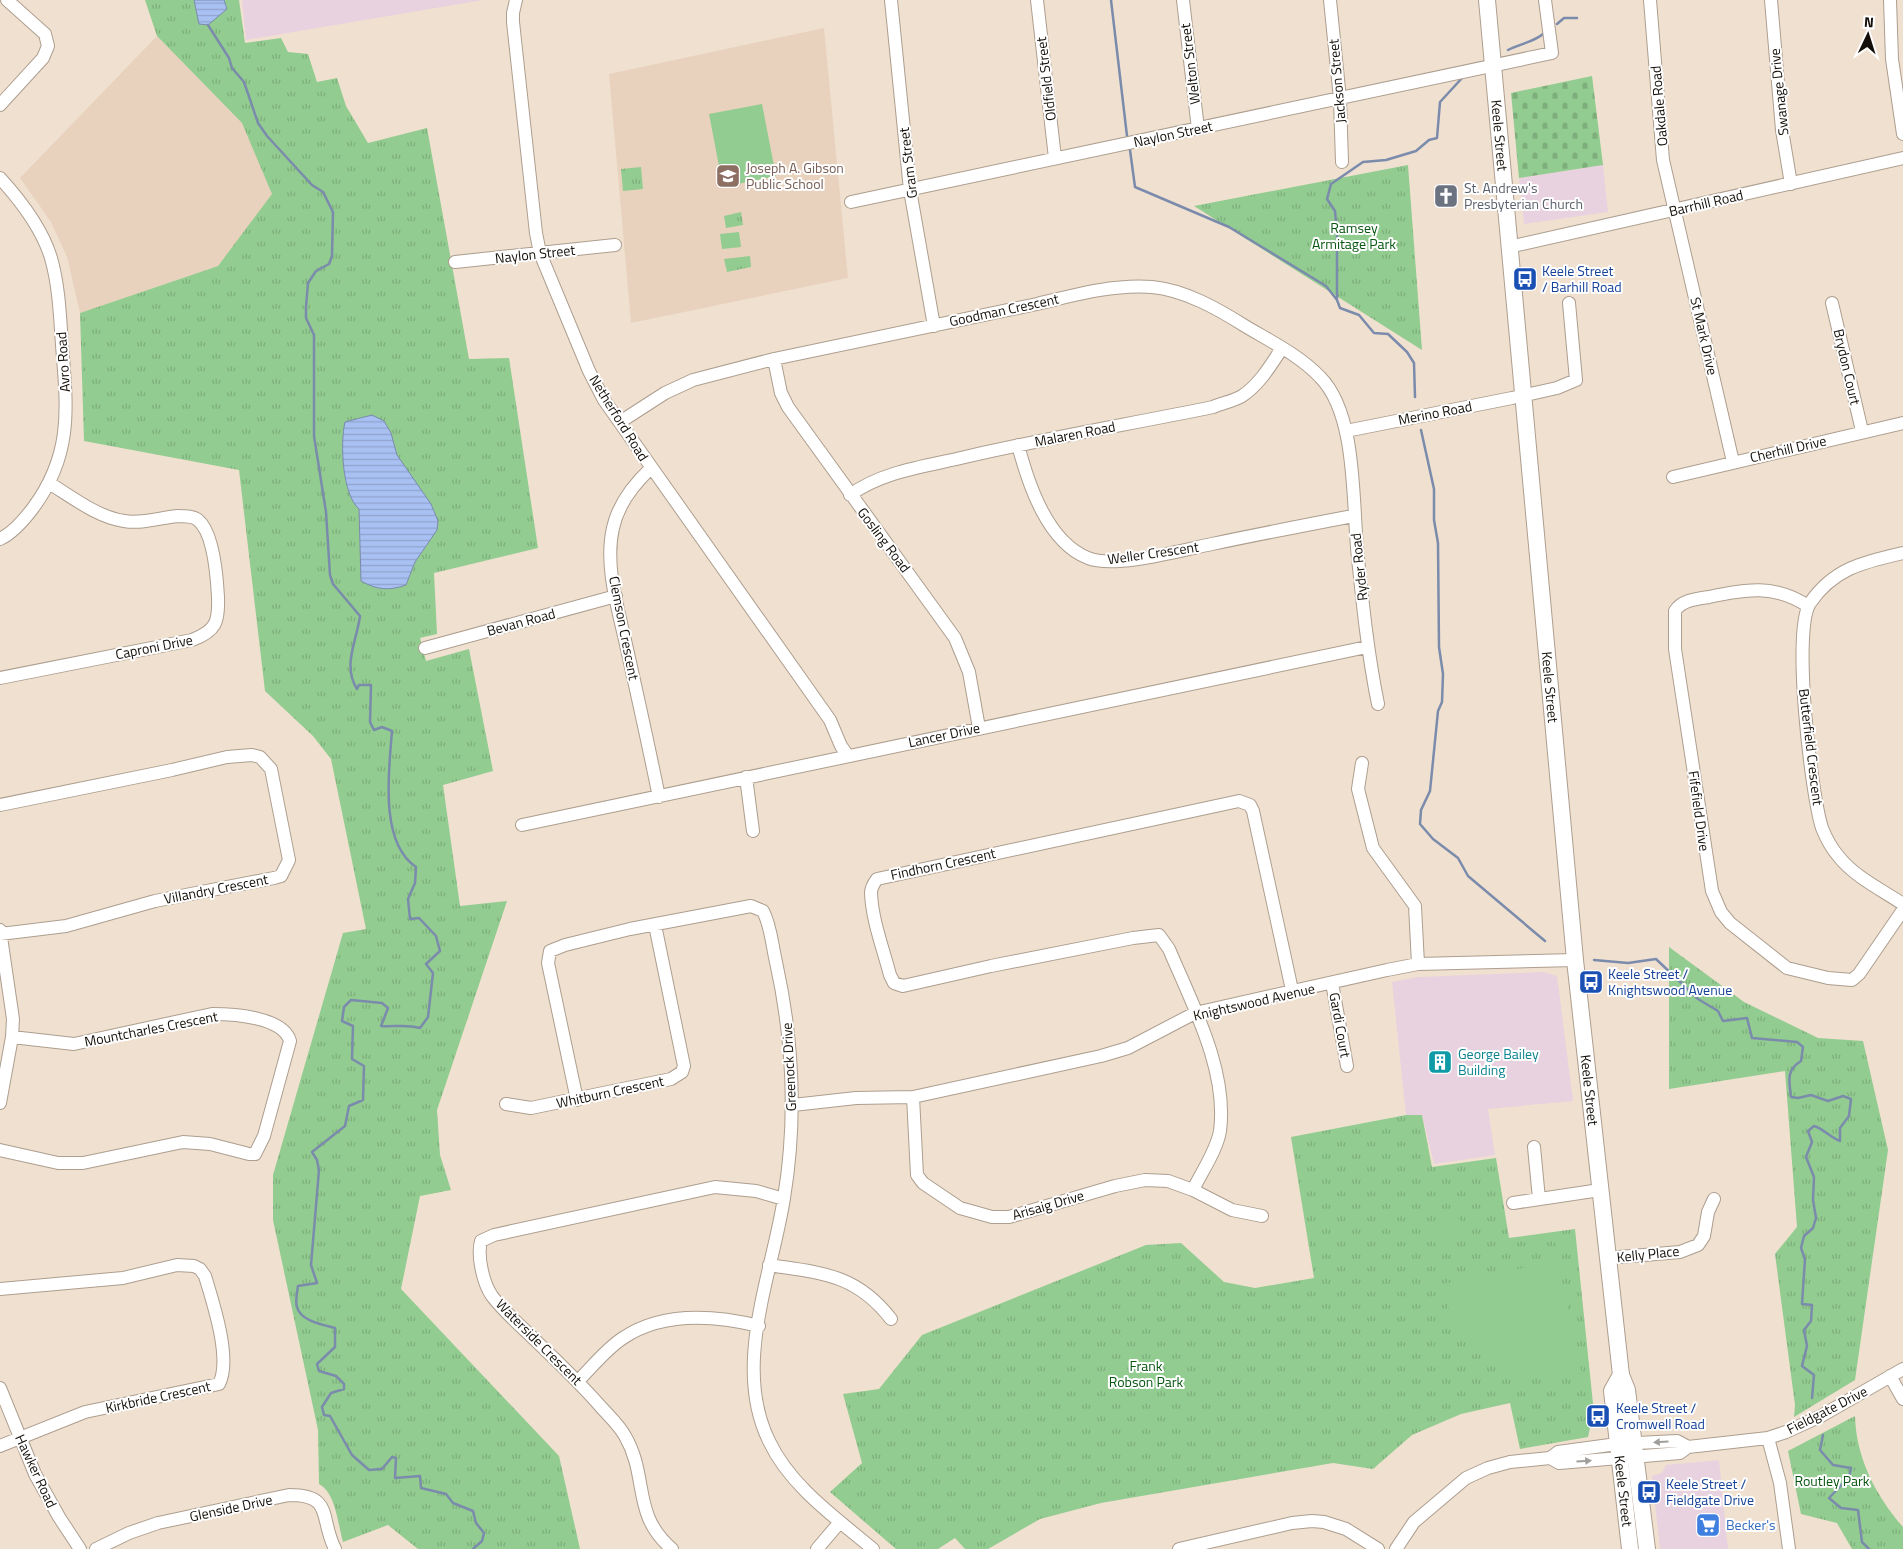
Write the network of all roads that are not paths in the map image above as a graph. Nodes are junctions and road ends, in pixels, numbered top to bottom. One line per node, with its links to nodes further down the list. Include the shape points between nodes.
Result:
1 (7, 0): 14 (street, via 45,34 48,46 43,58)
2 (516, 0): 27 (street, Netherford Road, via 513,22 529,184)
3 (891, 0): 22 (street, Gram Street)
4 (1037, 0): 17 (street, Oldfield Street)
5 (1183, 0): 15 (street, Welton Street)
6 (1330, 0): 13 (street, Jackson Street)
7 (1487, 0): 12 (main road, Keele Street)
8 (1544, 0): 12 (street, Naylon Street, via 1552,53)
9 (1650, 0): 24 (street, Oakdale Road, via 1663,160)
10 (1771, 0): 21 (street, Swanage Drive, via 1782,130)
11 (1895, 6): 16 (street, via 1892,59)
12 (1494, 64): 13 (street, Naylon Street); 26 (main road, Keele Street)
13 (1340, 99): 15 (street, Naylon Street); 19 (street, Jackson Street)
14 (0, 105)
15 (1198, 129): 17 (street, Naylon Street)
16 (1903, 134)
17 (1055, 158): 22 (street, Naylon Street)
18 (1903, 158): 21 (street, Barrhill Road)
19 (1342, 162)
20 (0, 178): 43 (street, Avro Road, via 29,214 44,241 56,283 66,413 63,447)
21 (1792, 184): 24 (street, Barrhill Road)
22 (910, 190): 23 (street, Naylon Street); 31 (street, Gram Street)
23 (851, 202)
24 (1676, 210): 26 (street, Barrhill Road); 40 (street, St Mark Drive)
25 (615, 245): 27 (street, Naylon Street)
26 (1509, 247): 34 (main road, Keele Street)
27 (540, 253): 28 (street, Naylon Street); 35 (street, Netherford Road, via 589,371)
28 (455, 262)
29 (1569, 303): 34 (street, Merino Road, via 1576,380 1557,388)
30 (1832, 303): 38 (street, Brydon Court)
31 (934, 326): 32 (street, Goodman Crescent, via 1079,294 1153,287 1192,297); 33 (street, Goodman Crescent)
32 (1282, 348): 37 (street, Goodman Crescent, via 1321,377 1335,398); 39 (street, Malaren Road, via 1267,371 1246,393 1213,407)
33 (774, 359): 35 (street, Goodman Crescent, via 686,382); 44 (street, Gosling Road, via 781,393 788,406)
34 (1524, 394): 37 (street, Merino Road); 66 (main road, Keele Street)
35 (620, 422): 41 (street, Netherford Road)
36 (1903, 423): 38 (street, Cherhill Drive)
37 (1346, 430): 45 (street, Ryder Road, via 1351,457)
38 (1862, 431): 40 (street, Cherhill Drive)
39 (1018, 445): 44 (street, Malaren Road, via 893,474); 45 (street, Weller Crescent, via 1032,493 1067,544 1088,558 1103,561 1151,556)
40 (1733, 462): 42 (street, Cherhill Drive)
41 (651, 468): 48 (street, Clemson Crescent, via 632,488 612,530 612,577); 55 (street, Netherford Road, via 830,720)
42 (1673, 476)
43 (49, 483): 46 (street, Avro Road, via 30,512); 52 (street, Caproni Drive, via 104,515 122,521 183,516 198,520 211,547 218,580 215,626 212,632 192,640)
44 (850, 495): 54 (street, Gosling Road, via 955,638 969,672)
45 (1353, 516): 50 (street, Ryder Road)
46 (0, 539)
47 (1903, 553): 49 (street, Butterfield Crescent, via 1857,564 1826,582)
48 (616, 596): 51 (street, Bevan Road); 58 (street, Clemson Crescent)
49 (1808, 606): 62 (street, Butterfield Crescent, via 1802,642 1804,709 1822,827 1839,858); 63 (street, Fifefield Drive, via 1782,593 1749,589 1689,600 1675,611 1675,649 1712,891 1730,923 1787,968 1828,978 1852,980 1859,974)
50 (1367, 647): 53 (street, Ryder Road); 54 (street, Lancer Drive)
51 (425, 648)
52 (0, 678)
53 (1378, 704)
54 (979, 728): 55 (street, Lancer Drive)
55 (848, 756): 57 (street, Lancer Drive)
56 (1362, 763): 67 (street, via 1358,789 1373,848 1415,906)
57 (746, 777): 58 (street, Lancer Drive); 61 (street)
58 (659, 797): 60 (street, Lancer Drive)
59 (0, 805): 65 (street, Villandry Crescent, via 227,757 252,755 266,762 271,769 289,860 281,876 274,878 155,901 66,926)
60 (522, 825)
61 (753, 832)
62 (1903, 904)
63 (1903, 910)
64 (655, 925): 74 (street, Whitburn Crescent, via 684,1066 682,1072 671,1079); 74 (street, Greenock Drive, via 550,951 548,963); 77 (street, Greenock Drive, via 751,906 764,911 786,1010)
65 (0, 932): 71 (street, via 11,998)
66 (1575, 960): 67 (street, Knightswood Avenue); 81 (main road, Keele Street)
67 (1418, 964): 68 (street, Knightswood Avenue)
68 (1332, 983): 69 (street, Knightswood Avenue); 72 (street, Gardi Court)
69 (1292, 990): 70 (street, Knightswood Avenue); 70 (street, Findhorn Crescent, via 1254,811 1250,805 1239,801 877,879 872,885 874,911 894,983 903,986 1160,935)
70 (1195, 1013): 73 (street, Knightswood Avenue, via 1128,1048); 80 (street, via 1211,1054 1219,1088 1220,1133)
71 (12, 1037): 75 (street); 79 (street, Mountcharles Crescent, via 74,1044 212,1014 227,1014 277,1025 288,1034 290,1041 264,1136 255,1154 183,1142 94,1162 70,1164)
72 (1347, 1066)
73 (913, 1097): 77 (street, Knightswood Avenue); 80 (street, Arisaig Drive, via 917,1175 938,1194 960,1208 978,1214 1009,1217 1145,1180 1168,1181)
74 (577, 1100): 76 (street, Whitburn Crescent, via 531,1108)
75 (0, 1103)
76 (506, 1104)
77 (792, 1104): 82 (street, Greenock Drive)
78 (1534, 1147): 84 (street)
79 (0, 1150)
80 (1192, 1190): 86 (street, Arisaig Drive, via 1232,1210)
81 (1600, 1190): 84 (street); 87 (main road, Keele Street)
82 (784, 1199): 88 (street, Greenock Drive); 95 (street, Waterside Crescent, via 756,1191 715,1188 494,1235 481,1241 481,1259 491,1294)
83 (1714, 1199): 87 (street, Kelly Place, via 1704,1236 1698,1245 1680,1252)
84 (1539, 1200): 85 (street)
85 (1513, 1203)
86 (1262, 1216)
87 (1607, 1258): 93 (main road, Keele Street)
88 (769, 1265): 90 (street, via 829,1275 848,1282 877,1301); 91 (street, Greenock Drive)
89 (0, 1289): 98 (street, Kirkbride Crescent, via 123,1278 177,1265 194,1266 205,1276 223,1354 224,1371 219,1384 85,1412)
90 (891, 1319)
91 (758, 1326): 95 (street, via 732,1319 700,1318 657,1323 622,1339); 103 (street, Greenock Drive, via 752,1380 769,1443 799,1484)
92 (1903, 1369): 94 (street, Fieldgate Drive)
93 (1621, 1375): 101 (main road, Keele Street, via 1627,1390); 102 (main road, Keele Street, via 1612,1391)
94 (1890, 1376): 97 (street); 99 (street, Fieldgate Drive, via 1821,1416)
95 (578, 1381): 107 (street, Waterside Crescent, via 625,1435 639,1473 650,1524 658,1537)
96 (0, 1388): 98 (street, Hawker Road)
97 (1903, 1399)
98 (20, 1438): 100 (street); 104 (street, Hawker Road, via 35,1474)
99 (1768, 1438): 101 (street, Fieldgate Drive, via 1688,1447 1677,1441); 115 (street, via 1780,1483)
100 (0, 1446)
101 (1635, 1450): 102 (street, Fieldgate Drive); 114 (main road, Keele Street)
102 (1618, 1451): 112 (street, Fieldgate Drive, via 1559,1462 1550,1458 1510,1462 1466,1478 1414,1522); 113 (main road, Keele Street)
103 (840, 1522): 108 (street); 109 (street, Greenock Drive)
104 (80, 1549)
105 (96, 1549): 106 (street, Glenside Drive, via 128,1533 158,1524 289,1495 302,1495 321,1504)
106 (335, 1549)
107 (672, 1549)
108 (817, 1549)
109 (873, 1549)
110 (1179, 1549): 111 (street, via 1312,1521 1346,1529)
111 (1378, 1549)
112 (1396, 1549)
113 (1630, 1549)
114 (1647, 1549)
115 (1789, 1549)

